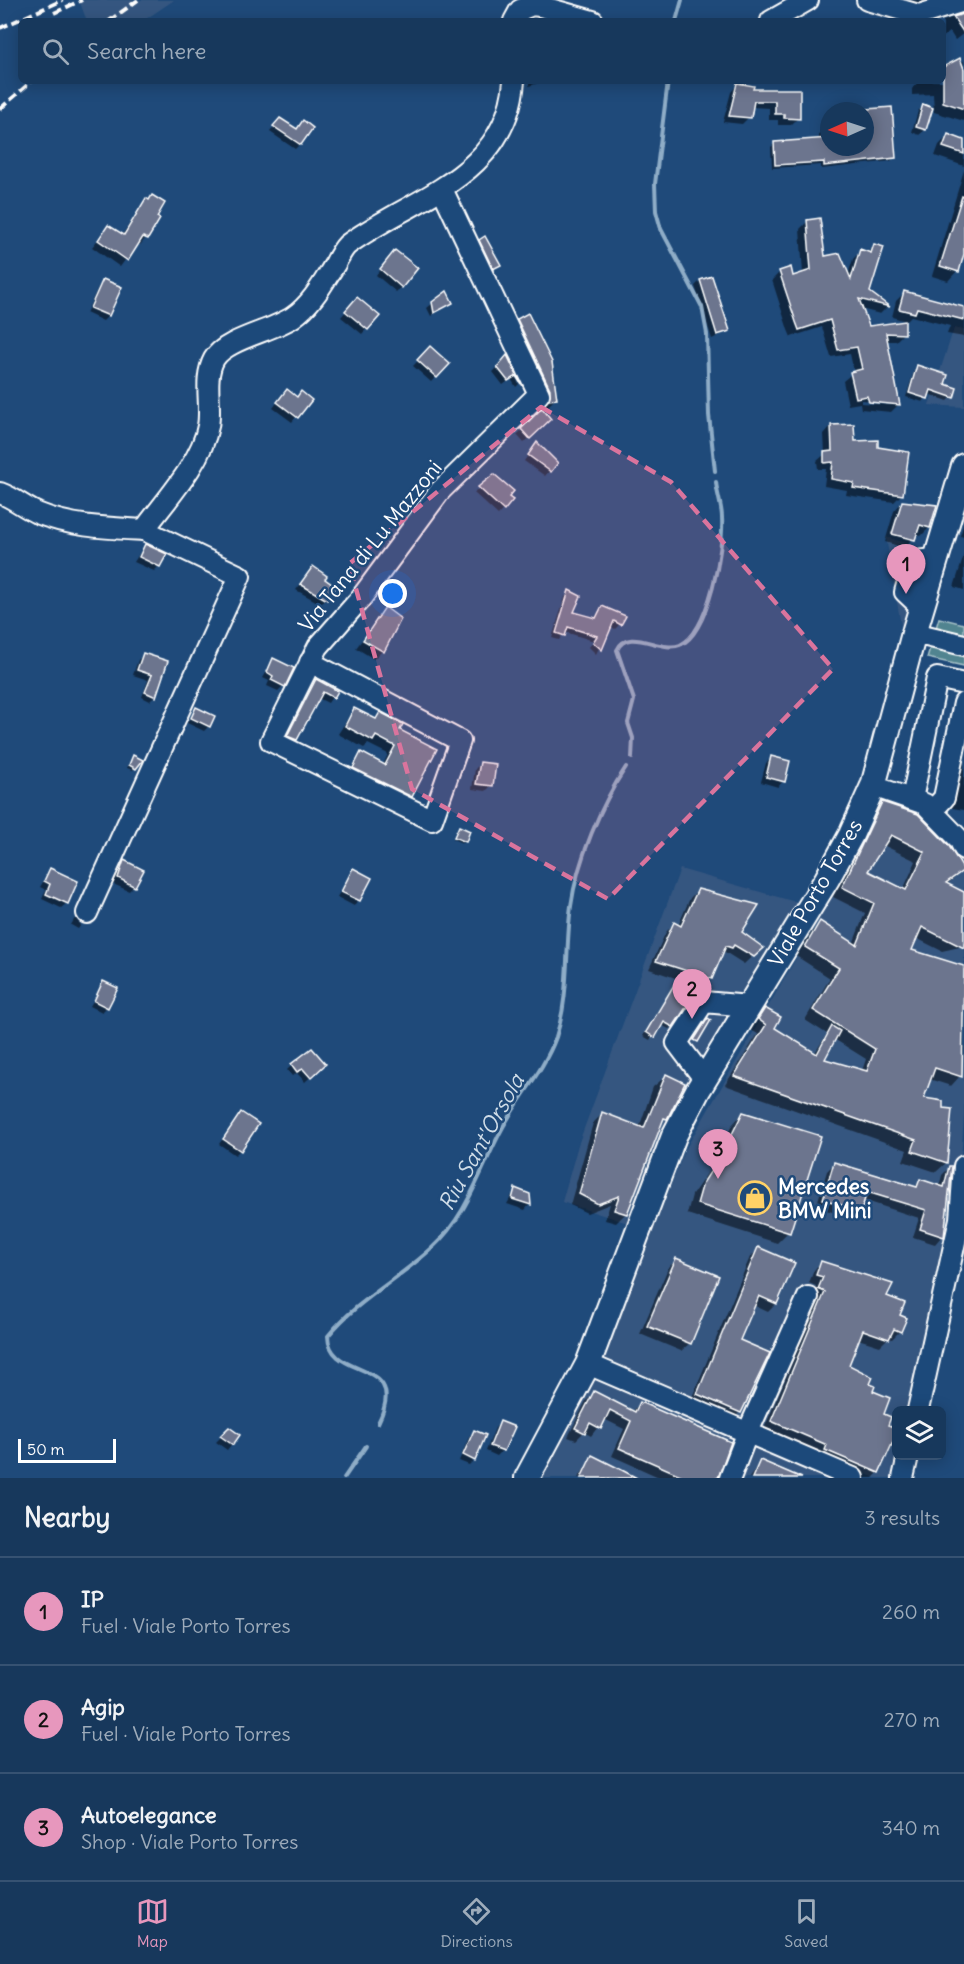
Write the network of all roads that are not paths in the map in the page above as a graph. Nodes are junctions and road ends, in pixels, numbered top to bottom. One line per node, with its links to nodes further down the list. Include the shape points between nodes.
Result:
1 (808, 0): 6 (street)
2 (867, 0): 3 (street, via 919,15)
3 (964, 1)
4 (516, 18): 5 (street, via 520,10 532,5)
5 (582, 18)
6 (776, 18)
7 (513, 84): 8 (street, via 507,116 493,141 473,166)
8 (442, 189): 11 (street, via 345,247 314,298 294,317 227,346 214,358 208,382 208,426 199,453); 14 (street, Via Tana di Lu Mazzoni, via 539,394 440,491 361,598 318,646)
9 (964, 466): 12 (main road, Viale Porto Torres)
10 (0, 493): 11 (street, via 37,513 95,528)
11 (144, 530): 21 (street, via 240,576)
12 (914, 633): 13 (street); 17 (main road, Viale Porto Torres)
13 (964, 645)
14 (310, 662): 14 (street, Via Tana di Lu Mazzoni, via 271,741 432,820 460,741)
15 (964, 684): 18 (street, via 937,678)
16 (964, 703): 19 (street, via 944,798)
17 (873, 786): 18 (street); 22 (main road, Viale Porto Torres, via 827,879)
18 (912, 800): 19 (street)
19 (932, 811): 20 (street, via 960,839)
20 (964, 849)
21 (87, 913)
22 (749, 1006): 23 (main road, Viale Porto Torres); 23 (street, via 704,1002 677,1043)
23 (705, 1080): 26 (main road, Viale Porto Torres, via 674,1136)
24 (964, 1166): 28 (street, via 960,1219)
25 (808, 1297): 29 (street)
26 (613, 1298): 27 (main road, Viale Porto Torres); 31 (main road, Viale Porto Torres, via 546,1423)
27 (588, 1364): 29 (street); 32 (main road, Viale Porto Torres)
28 (919, 1406)
29 (747, 1434): 33 (street); 34 (street)
30 (907, 1460): 35 (street)
31 (511, 1478)
32 (527, 1478)
33 (730, 1478)
34 (853, 1478)
35 (903, 1478)

